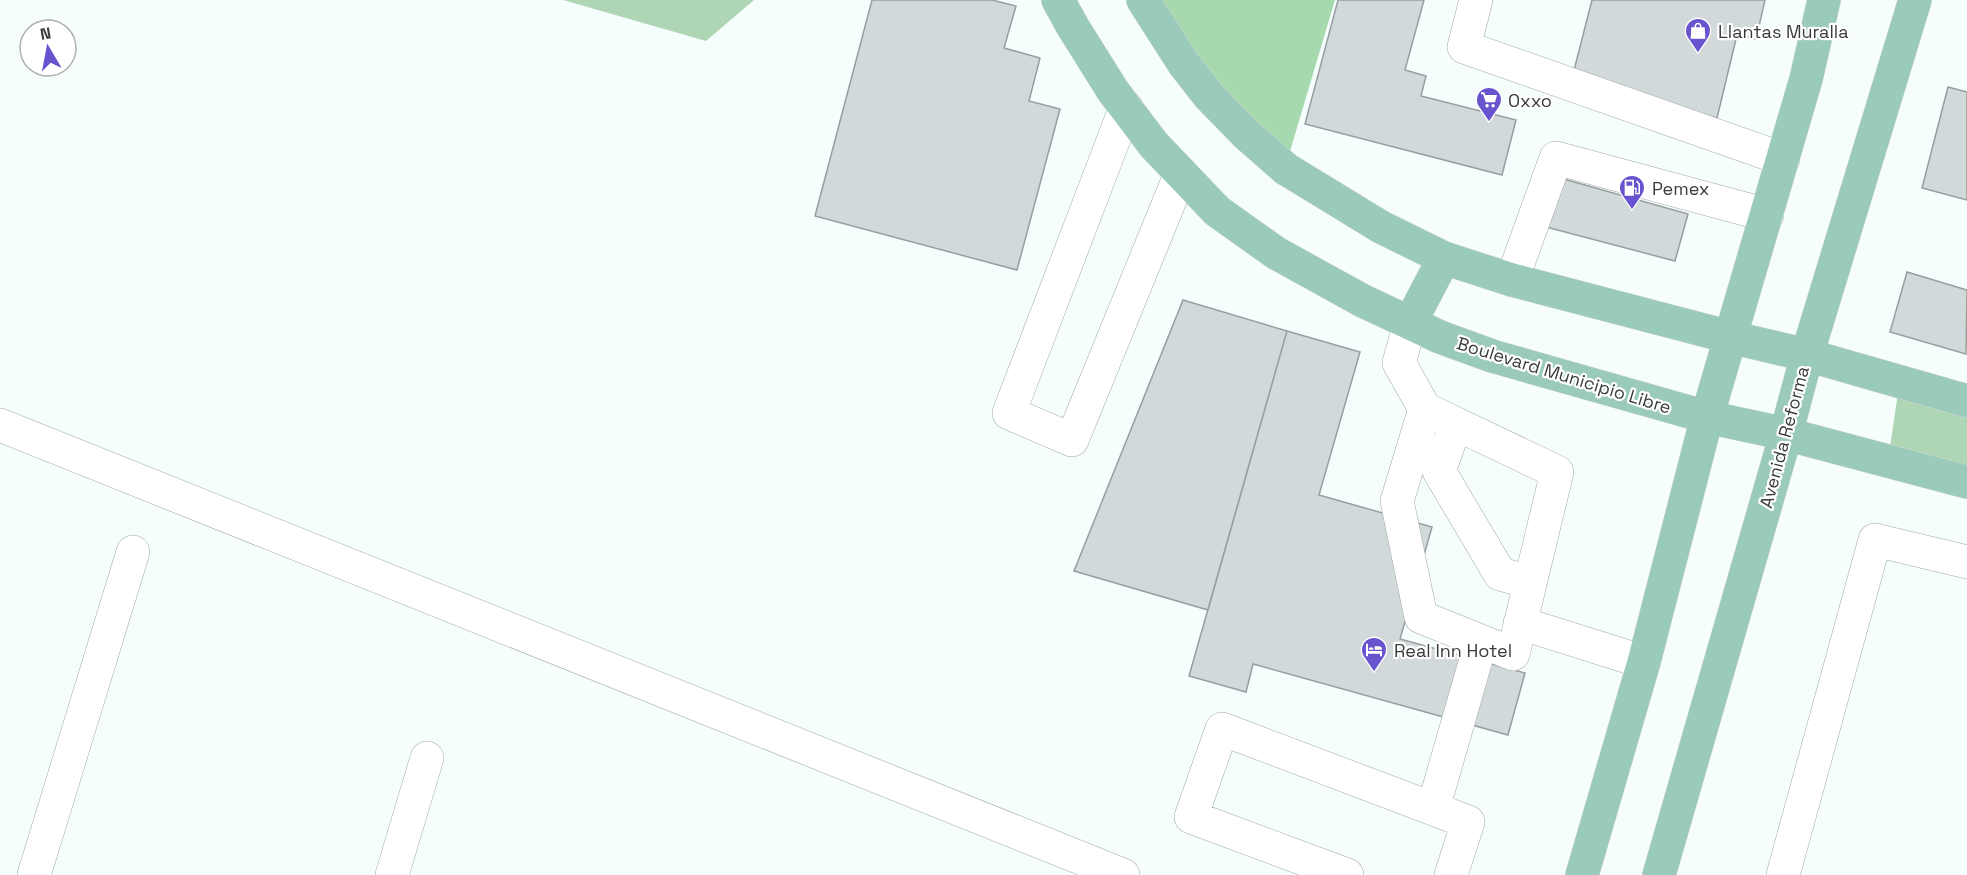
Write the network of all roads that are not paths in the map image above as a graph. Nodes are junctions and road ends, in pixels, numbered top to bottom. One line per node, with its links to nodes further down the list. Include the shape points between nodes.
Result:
1 (1058, 0): 6 (main road, Boulevard Municipio Libre)
2 (1143, 0): 10 (main road, via 1209,96 1286,169 1362,216)
3 (1476, 0): 7 (street, via 1464,47)
4 (1824, 0): 7 (main road)
5 (1915, 0): 14 (main road, Avenida Reforma)
6 (1126, 107): 8 (main road, Boulevard Municipio Libre); 8 (street, via 1009,413 1072,440)
7 (1783, 159): 9 (main road)
8 (1181, 173): 12 (main road, Boulevard Municipio Libre, via 1218,211 1276,253)
9 (1767, 215): 11 (street, via 1556,158); 13 (main road)
10 (1444, 258): 11 (main road); 12 (main road)
11 (1512, 280): 13 (main road)
12 (1410, 323): 16 (street, via 1399,363); 17 (main road, Boulevard Municipio Libre, via 1492,356)
13 (1730, 337): 14 (main road); 17 (main road)
14 (1807, 355): 15 (main road); 20 (main road, Avenida Reforma)
15 (1967, 401)
16 (1425, 409): 18 (street); 26 (street, via 1397,501 1421,617)
17 (1707, 417): 20 (main road, Boulevard Municipio Libre); 27 (main road)
18 (1456, 424): 24 (street, via 1439,471 1500,574); 24 (street, via 1557,472)
19 (0, 425): 32 (street)
20 (1786, 435): 21 (main road, Boulevard Municipio Libre); 36 (main road, Avenida Reforma)
21 (1967, 482)
22 (134, 552): 30 (street)
23 (1967, 562): 37 (street, via 1875,540)
24 (1530, 582): 25 (street)
25 (1520, 623): 26 (street, via 1513,654); 27 (street)
26 (1481, 642): 29 (street)
27 (1644, 662): 35 (main road)
28 (427, 758): 31 (street)
29 (1433, 809): 33 (street, via 1222,729 1191,817); 34 (street, via 1468,822)
30 (34, 875)
31 (392, 875)
32 (1123, 875)
33 (1347, 875)
34 (1451, 875)
35 (1582, 875)
36 (1659, 875)
37 (1784, 875)

